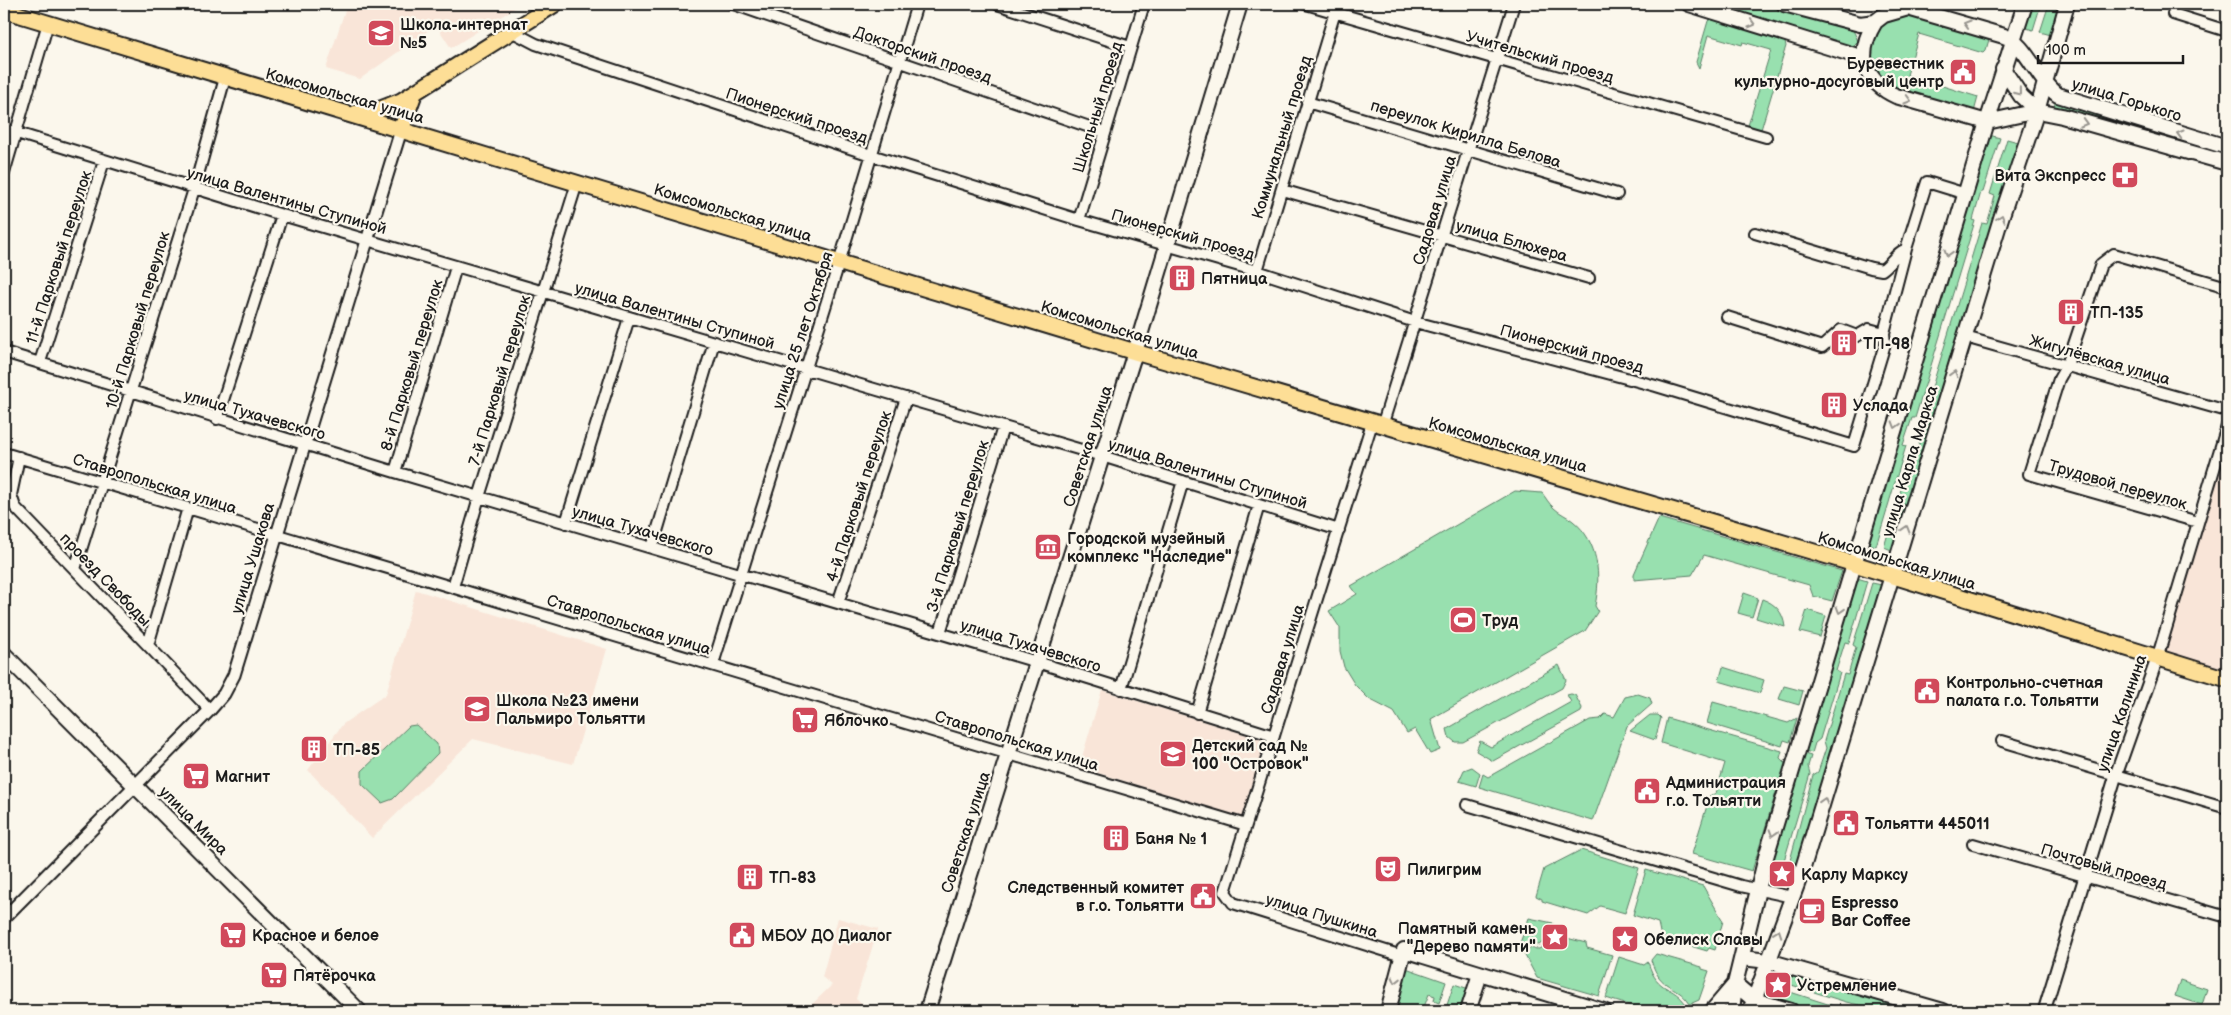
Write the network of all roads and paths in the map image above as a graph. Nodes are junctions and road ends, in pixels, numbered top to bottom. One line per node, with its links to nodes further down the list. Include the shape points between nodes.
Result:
1 (555, 4): 18 (main road)
2 (733, 4): 23 (street, Докторский проезд)
3 (917, 4): 23 (street, улица 25 лет Октября)
4 (997, 4): 21 (street)
5 (1144, 4): 21 (street, Школьный проезд)
6 (1240, 4): 54 (main road, Советская улица)
7 (1306, 4): 15 (street, Учительский проезд)
8 (1514, 4): 22 (street, Садовая улица)
9 (1689, 4): 24 (main road, улица Горького, one-way to 24, via 1854,55)
10 (1784, 4): 16 (main road, via 1860,24)
11 (2025, 4): 20 (main road, улица Карла Маркса)
12 (2066, 4): 27 (main road, улица Карла Маркса)
13 (2176, 4): 19 (street, via 2173,14)
14 (4, 10): 17 (main road, Комсомольская улица)
15 (1335, 12): 22 (street, Учительский проезд); 29 (street, Коммунальный проезд)
16 (1875, 22): 20 (main road, one-way to 16, via 1908,8); 24 (main road, via 1869,32)
17 (48, 23): 26 (main road, Комсомольская улица); 36 (street)
18 (511, 30): 28 (main road); 40 (street, Пионерский проезд, via 536,44)
19 (2227, 32)
20 (2014, 39): 25 (main road, улица Карла Маркса); 27 (main road, улица Горького)
21 (1130, 47): 35 (street, Школьный проезд)
22 (1496, 59): 37 (street, Учительский проезд); 39 (street, Садовая улица)
23 (898, 62): 35 (street, Докторский проезд); 40 (street, улица 25 лет Октября)
24 (1865, 65): 32 (main road, улица Горького, one-way to 32, via 1882,90)
25 (2004, 69): 31 (main road, one-way to 31, via 2021,96); 32 (main road, улица Карла Маркса)
26 (225, 78): 30 (main road, Комсомольская улица); 45 (street, 10-й Парковый переулок)
27 (2044, 84): 31 (main road, улица Карла Маркса); 38 (main road, улица Горького, one-way to 27, via 2067,100)
28 (414, 94): 30 (main road, via 373,112); 34 (main road)
29 (1307, 102): 39 (street, переулок Кирилла Белова); 46 (street, Коммунальный проезд)
30 (335, 110): 34 (main road, Комсомольская улица)
31 (2037, 111): 32 (main road, улица Горького); 42 (main road, улица Горького, one-way to 42); 66 (main road, улица Карла Маркса, one-way to 31)
32 (1987, 122): 48 (main road, улица Карла Маркса)
33 (4, 129): 36 (street, улица Валентины Ступиной)
34 (401, 130): 44 (main road, Комсомольская улица); 53 (street, улица Ушакова)
35 (1104, 132): 50 (street, Школьный проезд)
36 (16, 133): 41 (street, улица Валентины Ступиной); 43 (street)
37 (1766, 138)
38 (2227, 147)
39 (1468, 149): 47 (street, переулок Кирилла Белова); 52 (street, Садовая улица)
40 (871, 155): 50 (street, Пионерский проезд); 56 (street, улица 25 лет Октября)
41 (104, 161): 45 (street, улица Валентины Ступиной); 70 (street, 11-й Парковый переулок)
42 (2227, 163)
43 (4, 173)
44 (577, 183): 56 (main road, Комсомольская улица); 61 (street, 7-й Парковый переулок)
45 (194, 189): 49 (street, улица Валентины Ступиной); 73 (street, 10-й Парковый переулок)
46 (1282, 190): 52 (street, улица Блюхера); 58 (street, Коммунальный проезд)
47 (1617, 194)
48 (1966, 194): 55 (street, via 1927,182); 95 (main road, улица Карла Маркса, one-way to 95)
49 (282, 215): 53 (street, улица Валентины Ступиной); 76 (street)
50 (1079, 220): 54 (street, Пионерский проезд)
51 (1755, 233): 55 (street, via 1882,270 1897,253)
52 (1442, 235): 59 (street, улица Блюхера); 64 (street, Садовая улица)
53 (368, 239): 57 (street, улица Валентины Ступиной); 80 (street, улица Ушакова)
54 (1167, 246): 58 (street, Пионерский проезд); 69 (main road, Советская улица)
55 (1906, 250): 65 (street)
56 (839, 263): 69 (main road, Комсомольская улица); 72 (street, улица 25 лет Октября)
57 (456, 267): 61 (street, улица Валентины Ступиной); 84 (street, 8-й Парковый переулок)
58 (1257, 271): 64 (street, Пионерский проезд)
59 (1589, 278)
60 (2227, 287): 71 (street, via 2114,254 2101,264)
61 (543, 292): 63 (street, улица Валентины Ступиной); 87 (street, 7-й Парковый переулок)
62 (1727, 317): 65 (street, via 1822,347 1840,330 1857,336 1869,330)
63 (629, 318): 67 (street, улица Валентины Ступиной); 91 (street)
64 (1415, 322): 65 (street, Пионерский проезд, via 1656,386 1854,446 1885,344); 77 (street, Садовая улица)
65 (1884, 334)
66 (1965, 337): 71 (street, Жигулёвская улица); 98 (main road, улица Карла Маркса, one-way to 66)
67 (714, 342): 72 (street, улица Валентины Ступиной); 94 (street)
68 (4, 352): 70 (street, улица Тухачевского)
69 (1135, 352): 77 (main road, Комсомольская улица); 82 (main road, Советская улица)
70 (40, 362): 73 (street, улица Тухачевского)
71 (2067, 365): 75 (street, Жигулёвская улица); 90 (street, Трудовой переулок, via 2059,379 2030,474)
72 (804, 369): 74 (street, улица Валентины Ступиной); 97 (street, улица 25 лет Октября)
73 (130, 392): 76 (street, улица Тухачевского); 86 (street, 10-й Парковый переулок)
74 (906, 398): 79 (street, улица Валентины Ступиной); 100 (street, 4-й Парковый переулок)
75 (2227, 411)
76 (217, 419): 80 (street, улица Тухачевского)
77 (1377, 424): 92 (street, Садовая улица); 95 (main road, Комсомольская улица)
78 (2227, 426): 90 (street, улица Калинина)
79 (1003, 427): 82 (street, улица Валентины Ступиной); 101 (street, 3-й Парковый переулок)
80 (305, 444): 84 (street, улица Тухачевского); 93 (street, улица Ушакова)
81 (4, 452): 83 (street, Ставропольская улица)
82 (1102, 456): 85 (street, улица Валентины Ступиной); 105 (main road, Советская улица)
83 (19, 457): 86 (street, Ставропольская улица); 96 (street, проезд Свободы, via 11,495 15,507)
84 (395, 472): 87 (street, улица Тухачевского)
85 (1184, 481): 88 (street, улица Валентины Ступиной); 108 (street)
86 (102, 483): 89 (street, Ставропольская улица); 96 (street, 10-й Парковый переулок)
87 (479, 497): 91 (street, улица Тухачевского); 99 (street, 7-й Парковый переулок)
88 (1259, 505): 92 (street, улица Валентины Ступиной); 110 (street)
89 (188, 508): 93 (street, Ставропольская улица); 102 (street)
90 (2198, 522): 104 (street, улица Калинина)
91 (566, 523): 94 (street, улица Тухачевского)
92 (1339, 530): 111 (street, Садовая улица)
93 (276, 534): 99 (street, Ставропольская улица); 109 (street, улица Ушакова, via 234,675)
94 (652, 548): 97 (street, улица Тухачевского)
95 (1854, 564): 98 (main road, Комсомольская улица); 121 (main road, улица Карла Маркса, one-way to 121)
96 (75, 569): 102 (street, проезд Свободы)
97 (741, 574): 100 (street, улица Тухачевского); 106 (street, улица 25 лет Октября)
98 (1892, 576): 104 (main road, Комсомольская улица); 122 (main road, улица Карла Маркса, one-way to 98)
99 (453, 587): 106 (street, Ставропольская улица)
100 (838, 603): 101 (street, улица Тухачевского)
101 (940, 633): 105 (street, улица Тухачевского)
102 (148, 645): 109 (street, проезд Свободы)
103 (4, 654): 115 (main road, улица Мира)
104 (2158, 659): 107 (main road, Комсомольская улица); 114 (street, улица Калинина)
105 (1037, 662): 108 (street, улица Тухачевского); 113 (main road, Советская улица)
106 (713, 664): 113 (street, Ставропольская улица)
107 (2227, 679)
108 (1121, 689): 110 (street, улица Тухачевского)
109 (210, 710): 115 (street, улица Ушакова)
110 (1197, 713): 111 (street, улица Тухачевского)
111 (1274, 736): 118 (street, Садовая улица)
112 (2002, 741): 114 (street)
113 (1009, 752): 118 (street, Ставропольская улица); 133 (main road, Советская улица)
114 (2116, 775): 117 (street); 120 (street, улица Калинина)
115 (135, 787): 125 (street, улица Ушакова); 132 (main road, улица Мира)
116 (1467, 805): 121 (street)
117 (2227, 808)
118 (1246, 825): 123 (street, Садовая улица, via 1225,892)
119 (1973, 844): 120 (street, Почтовый проезд)
120 (2086, 876): 124 (street, Почтовый проезд); 141 (street, улица Калинина)
121 (1758, 890): 122 (street); 127 (main road, улица Карла Маркса)
122 (1792, 897): 128 (main road, улица Карла Маркса, one-way to 122)
123 (1233, 903): 126 (street, улица Пушкина)
124 (2227, 916)
125 (4, 918)
126 (1403, 953): 129 (main road); 134 (main road, one-way to 134)
127 (1742, 958): 128 (main road); 130 (main road, улица Карла Маркса)
128 (1768, 961): 131 (main road, улица Карла Маркса); 140 (main road)
129 (1480, 974): 135 (main road); 136 (main road)
130 (1735, 984): 131 (main road); 137 (main road); 138 (main road, улица Карла Маркса)
131 (1752, 1006): 139 (main road)
132 (359, 1011)
133 (927, 1011)
134 (1388, 1011)
135 (1468, 1011)
136 (1604, 1011)
137 (1712, 1011)
138 (1732, 1011)
139 (1791, 1011)
140 (1943, 1011)
141 (2044, 1011)

